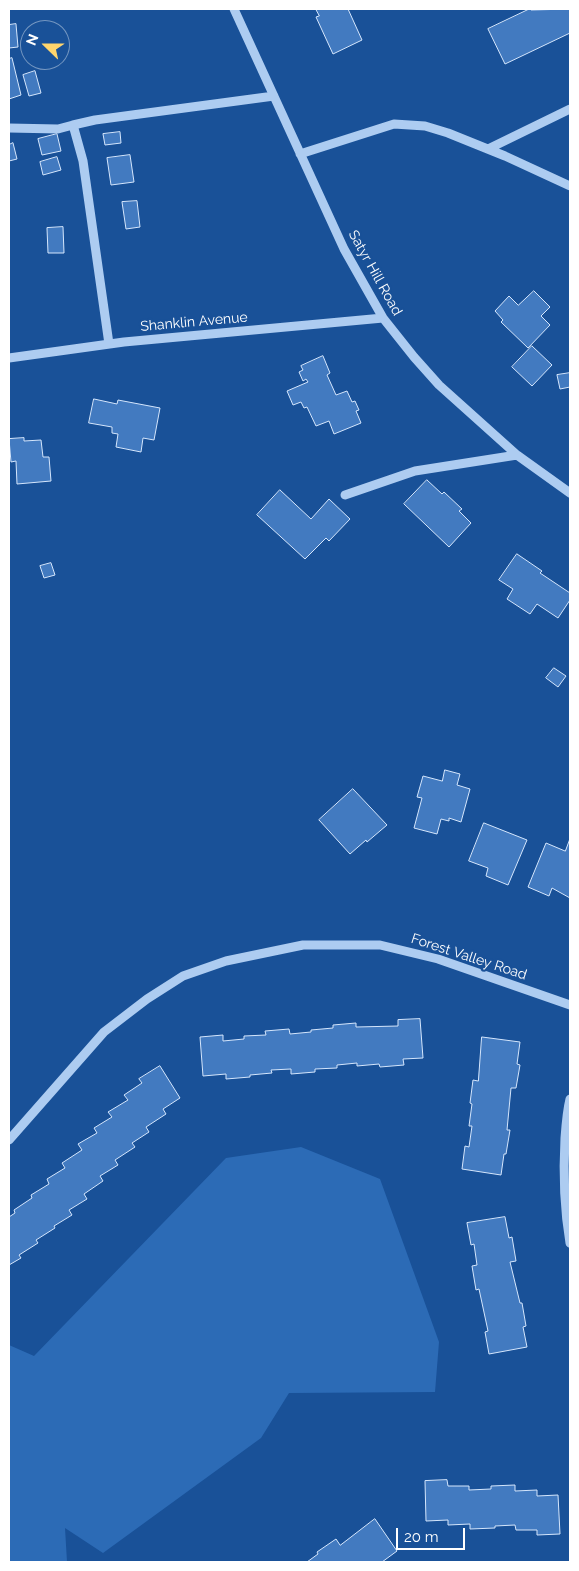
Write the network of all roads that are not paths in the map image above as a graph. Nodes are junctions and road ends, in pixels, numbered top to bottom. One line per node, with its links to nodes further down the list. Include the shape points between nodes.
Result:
1 (234, 9): 2 (street, Satyr Hill Road)
2 (274, 96): 4 (street); 7 (street, Satyr Hill Road)
3 (570, 109): 6 (street)
4 (73, 125): 5 (street, via 58,129); 10 (street, via 83,161)
5 (9, 128)
6 (488, 149): 7 (street, via 425,126 394,124); 8 (street)
7 (300, 154): 9 (street, Satyr Hill Road, via 344,249)
8 (570, 186)
9 (383, 318): 10 (street, Shanklin Avenue); 12 (street, Satyr Hill Road, via 440,385)
10 (109, 344): 11 (street, Shanklin Avenue)
11 (9, 358)
12 (517, 455): 13 (street, Satyr Hill Road); 14 (street, via 415,471)
13 (570, 492)
14 (345, 495)
15 (570, 1006): 17 (street, Forest Valley Road, via 438,959 380,945 303,945 226,961 183,976 104,1032)
16 (570, 1099): 18 (street, via 563,1169)
17 (9, 1140)
18 (570, 1243)

